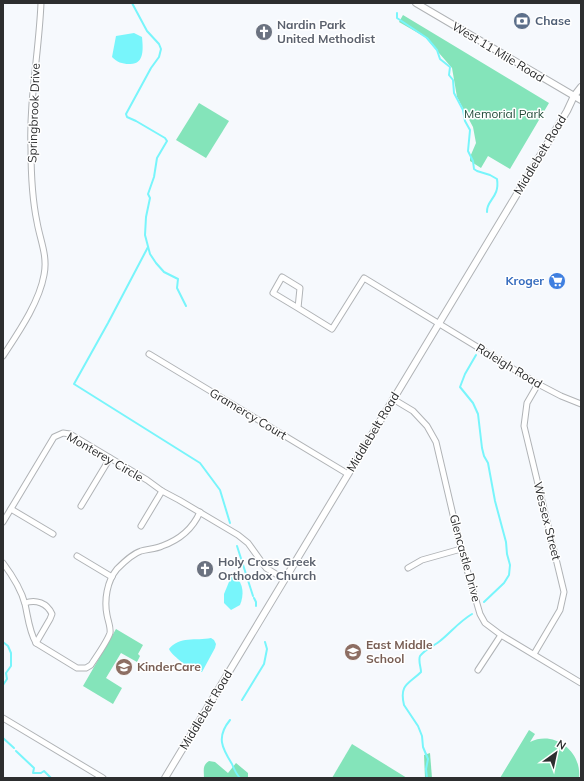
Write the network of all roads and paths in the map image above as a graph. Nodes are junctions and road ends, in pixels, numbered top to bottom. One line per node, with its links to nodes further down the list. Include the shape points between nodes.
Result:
1 (41, 3): 9 (street, Springbrook Drive, via 30,148 36,222 44,250 45,268 37,298)
2 (416, 3): 4 (street, West 11 Mile Road)
3 (581, 87): 4 (street, Middlebelt Road)
4 (574, 96): 5 (street, West 11 Mile Road); 7 (street, Middlebelt Road, via 568,111)
5 (581, 100)
6 (298, 308): 6 (street, via 300,288 282,277 273,293); 7 (street, Raleigh Road, via 332,329 364,278)
7 (438, 323): 10 (street, Raleigh Road); 11 (street, Middlebelt Road)
8 (149, 354): 14 (street, Gramercy Court)
9 (3, 356)
10 (538, 384): 12 (street, Raleigh Road); 31 (street, Wessex Street, via 527,403 524,426 564,592 560,610)
11 (393, 398): 14 (street, Middlebelt Road); 22 (street, Glencastle Drive, via 413,411 427,426 436,442)
12 (581, 404)
13 (110, 458): 15 (street, Monterey Circle); 16 (street); 17 (street, Monterey Circle, via 70,434 63,433 54,437)
14 (348, 474): 27 (street, Middlebelt Road)
15 (162, 491): 18 (street, Monterey Circle); 20 (street)
16 (81, 506)
17 (11, 509): 19 (street, Monterey Circle); 21 (street)
18 (200, 512): 26 (street, via 196,523 184,533 162,546 140,551 126,560); 27 (street, Monterey Circle, via 238,535 248,543 266,568)
19 (3, 522)
20 (140, 526)
21 (53, 534)
22 (462, 549): 25 (street, via 422,560); 29 (street, Glencastle Drive, via 480,614 485,623)
23 (77, 556): 26 (street)
24 (3, 563): 28 (street)
25 (408, 568)
26 (112, 577): 30 (street, via 106,597 110,633 91,665 78,668)
27 (284, 579): 36 (street, Middlebelt Road)
28 (25, 603): 30 (street, via 32,636); 30 (street, via 37,601 49,608 52,614)
29 (501, 635): 31 (street, Glencastle Drive); 32 (street)
30 (36, 643)
31 (534, 654): 33 (street, Glencastle Drive)
32 (478, 670)
33 (581, 683)
34 (3, 718): 35 (street)
35 (103, 778)
36 (165, 778)

